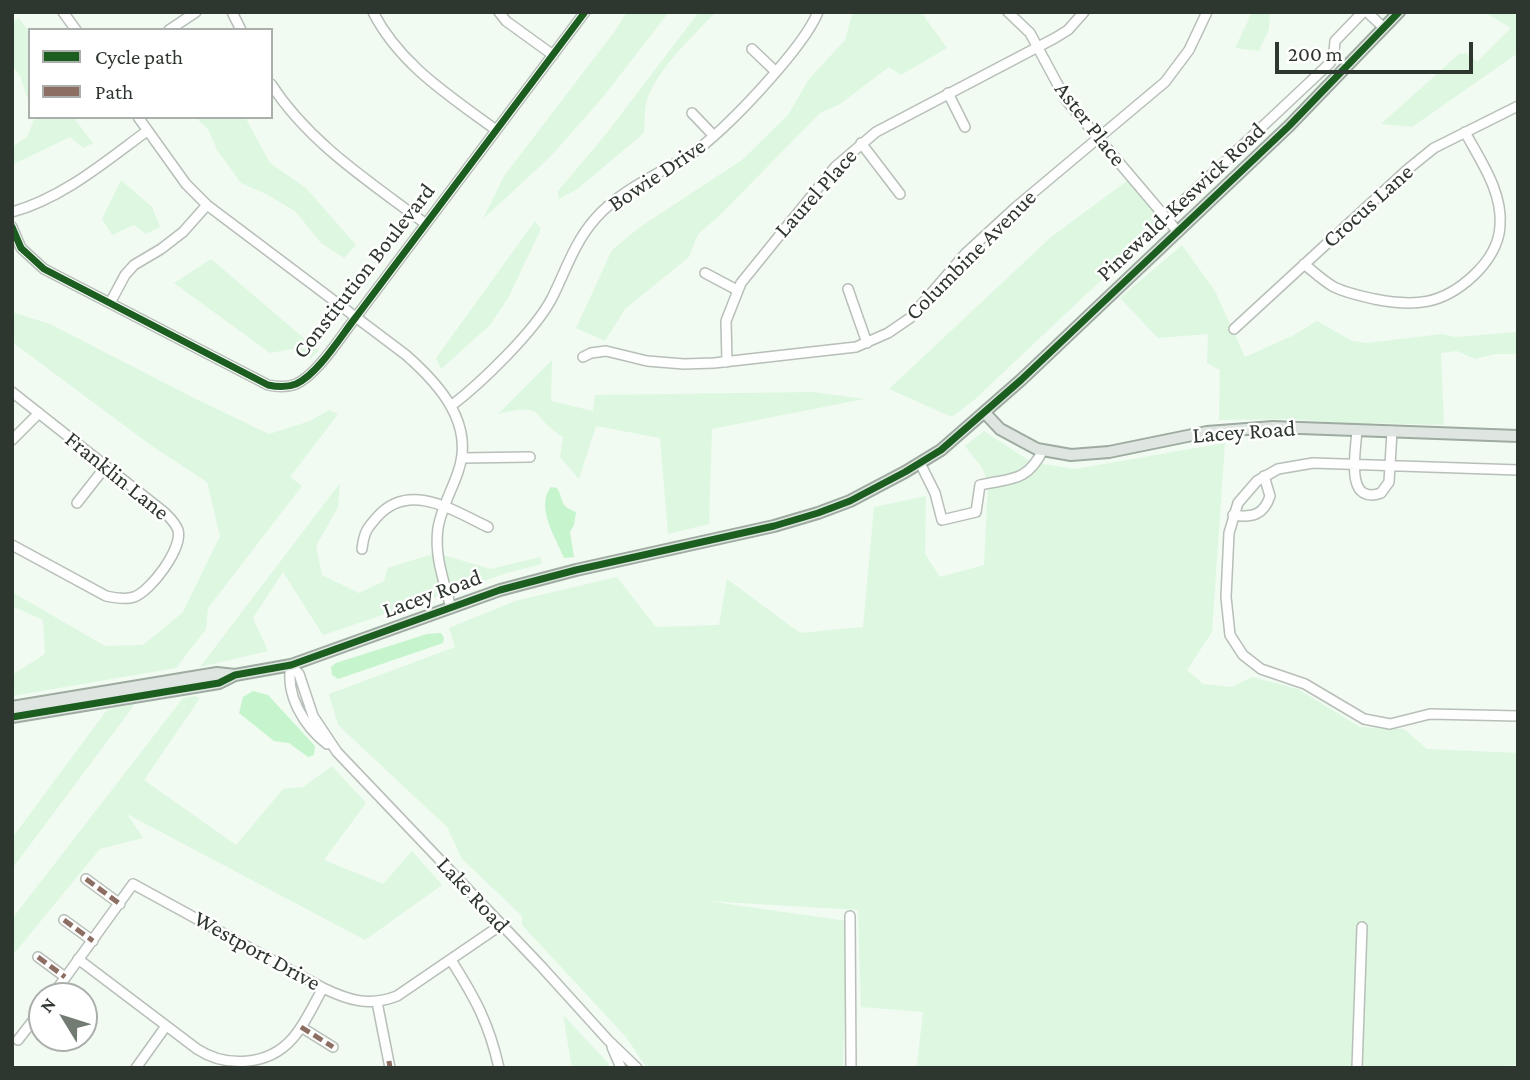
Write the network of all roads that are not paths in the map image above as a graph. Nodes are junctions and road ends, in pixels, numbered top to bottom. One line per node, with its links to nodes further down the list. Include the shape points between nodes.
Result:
1 (63, 12): 13 (street)
2 (196, 12): 14 (street)
3 (232, 12): 15 (street)
4 (373, 12): 27 (street, via 408,61)
5 (499, 12): 19 (street)
6 (585, 12): 19 (street, Constitution Boulevard)
7 (818, 12): 20 (street, Bowie Drive, via 806,35)
8 (1008, 12): 17 (street, Aster Place)
9 (1084, 12): 17 (street, Laurel Place, via 1068,30)
10 (1207, 12): 31 (street, Columbine Avenue, via 1189,50 1165,82)
11 (1365, 12): 16 (street); 34 (street, via 1335,41 1330,63)
12 (1399, 12): 16 (main road, Pinewald-Keswick Road)
13 (75, 28)
14 (172, 28)
15 (240, 28)
16 (1384, 28): 39 (main road, Pinewald-Keswick Road)
17 (1039, 47): 22 (street, Laurel Place); 31 (street, Aster Place, via 1066,100)
18 (752, 49): 20 (street)
19 (553, 55): 27 (street, Constitution Boulevard)
20 (775, 71): 30 (street, Bowie Drive)
21 (273, 87): 37 (street, via 329,150)
22 (947, 93): 26 (street); 32 (street, Laurel Place)
23 (1518, 106): 29 (street, Crocus Lane)
24 (692, 113): 30 (street)
25 (139, 119): 28 (street)
26 (965, 127)
27 (496, 130): 37 (street, Constitution Boulevard)
28 (147, 131): 35 (street); 36 (street, via 80,179)
29 (1465, 132): 40 (street, Crocus Lane, via 1408,169); 40 (street, via 1493,184 1500,216 1496,245 1470,279 1429,302 1409,304 1342,290)
30 (714, 136): 51 (street, Bowie Drive, via 594,219 569,257 540,317 472,390)
31 (1098, 138): 39 (street, Aster Place); 47 (street, Columbine Avenue, via 966,253 910,318)
32 (860, 143): 33 (street); 43 (street, Laurel Place, via 818,186)
33 (900, 194)
34 (1181, 203)
35 (207, 205): 44 (street, via 183,232 134,265); 45 (street)
36 (12, 212)
37 (426, 224): 45 (street, Constitution Boulevard)
38 (12, 228): 44 (street, Constitution Boulevard, via 35,263)
39 (1178, 232): 53 (main road, Pinewald-Keswick Road)
40 (1304, 264): 46 (street, Crocus Lane)
41 (705, 273): 43 (street)
42 (848, 289): 47 (street)
43 (737, 290): 49 (street, Laurel Place, via 726,321)
44 (110, 303): 45 (street, Constitution Boulevard, via 279,387 296,384 310,374)
45 (356, 317): 51 (street, via 422,369)
46 (1234, 330)
47 (867, 343): 49 (street, Columbine Avenue)
48 (583, 357): 49 (street, Columbine Avenue, via 606,351 647,361)
49 (727, 362)
50 (12, 392): 52 (street, Franklin Lane)
51 (451, 406): 60 (street, via 460,428)
52 (39, 413): 57 (street); 63 (street, Franklin Lane)
53 (985, 413): 58 (main road, Lacey Road, via 1000,429); 61 (main road, Pinewald-Keswick Road)
54 (1357, 430): 55 (main road, Lacey Road); 58 (main road, Lacey Road, via 1242,428 1109,452 1071,455); 62 (street)
55 (1392, 431): 56 (main road, Lacey Road); 64 (street)
56 (1518, 436)
57 (12, 440)
58 (1043, 450): 61 (street, via 1028,473 980,485 976,512 942,520)
59 (530, 457): 60 (street)
60 (462, 458): 68 (street)
61 (920, 463): 73 (main road, Lacey Road, via 862,495 789,522 551,576)
62 (1356, 465): 64 (street); 64 (street, via 1356,484 1370,495 1386,488); 66 (street, via 1292,465)
63 (106, 466): 67 (street); 71 (street, Franklin Lane, via 164,512 178,530 177,548 149,586 132,598 117,599)
64 (1390, 466): 65 (street)
65 (1518, 470)
66 (1264, 476): 69 (street, via 1245,493); 69 (street, via 1270,496 1260,513)
67 (77, 503)
68 (444, 507): 70 (street); 72 (street, via 417,499 389,505 364,532); 73 (street, via 437,552)
69 (1233, 515): 77 (street, via 1228,626 1238,650 1261,669 1305,684 1364,719 1382,724 1430,714)
70 (488, 527)
71 (12, 545)
72 (362, 549)
73 (451, 608): 74 (main road, Lacey Road)
74 (291, 665): 75 (main road, Lacey Road, via 235,675 219,683); 83 (street, Lake Road, via 289,677 305,723)
75 (46, 706): 76 (main road, Lacey Road); 78 (main road, Lacey Road)
76 (12, 707)
77 (1518, 716)
78 (12, 717)
79 (86, 879): 80 (street)
80 (120, 904): 85 (street, Westport Drive); 91 (street, Westport Drive, via 133,884)
81 (850, 916): 105 (street)
82 (64, 920): 85 (street)
83 (501, 925): 88 (street); 97 (street, Lake Road)
84 (1362, 927): 106 (street)
85 (93, 941): 87 (street, Westport Drive)
86 (38, 957): 89 (street)
87 (78, 960): 89 (street, Westport Drive); 93 (street)
88 (451, 960): 92 (street, via 397,996); 102 (street, via 489,1028)
89 (65, 977): 90 (street, Westport Drive)
90 (62, 982)
91 (323, 988): 92 (street, Westport Drive, via 353,1001); 95 (street)
92 (377, 1002): 100 (street)
93 (166, 1026): 95 (street, via 211,1057 240,1062 281,1049); 101 (street)
94 (28, 1027): 96 (street)
95 (301, 1027): 98 (street)
96 (18, 1040)
97 (608, 1040): 99 (street, Lake Road); 103 (street, Lake Road)
98 (333, 1047)
99 (629, 1063): 104 (street, Lake Road)
100 (390, 1064)
101 (136, 1068)
102 (499, 1068)
103 (621, 1068)
104 (637, 1068)
105 (850, 1068)
106 (1357, 1068)

